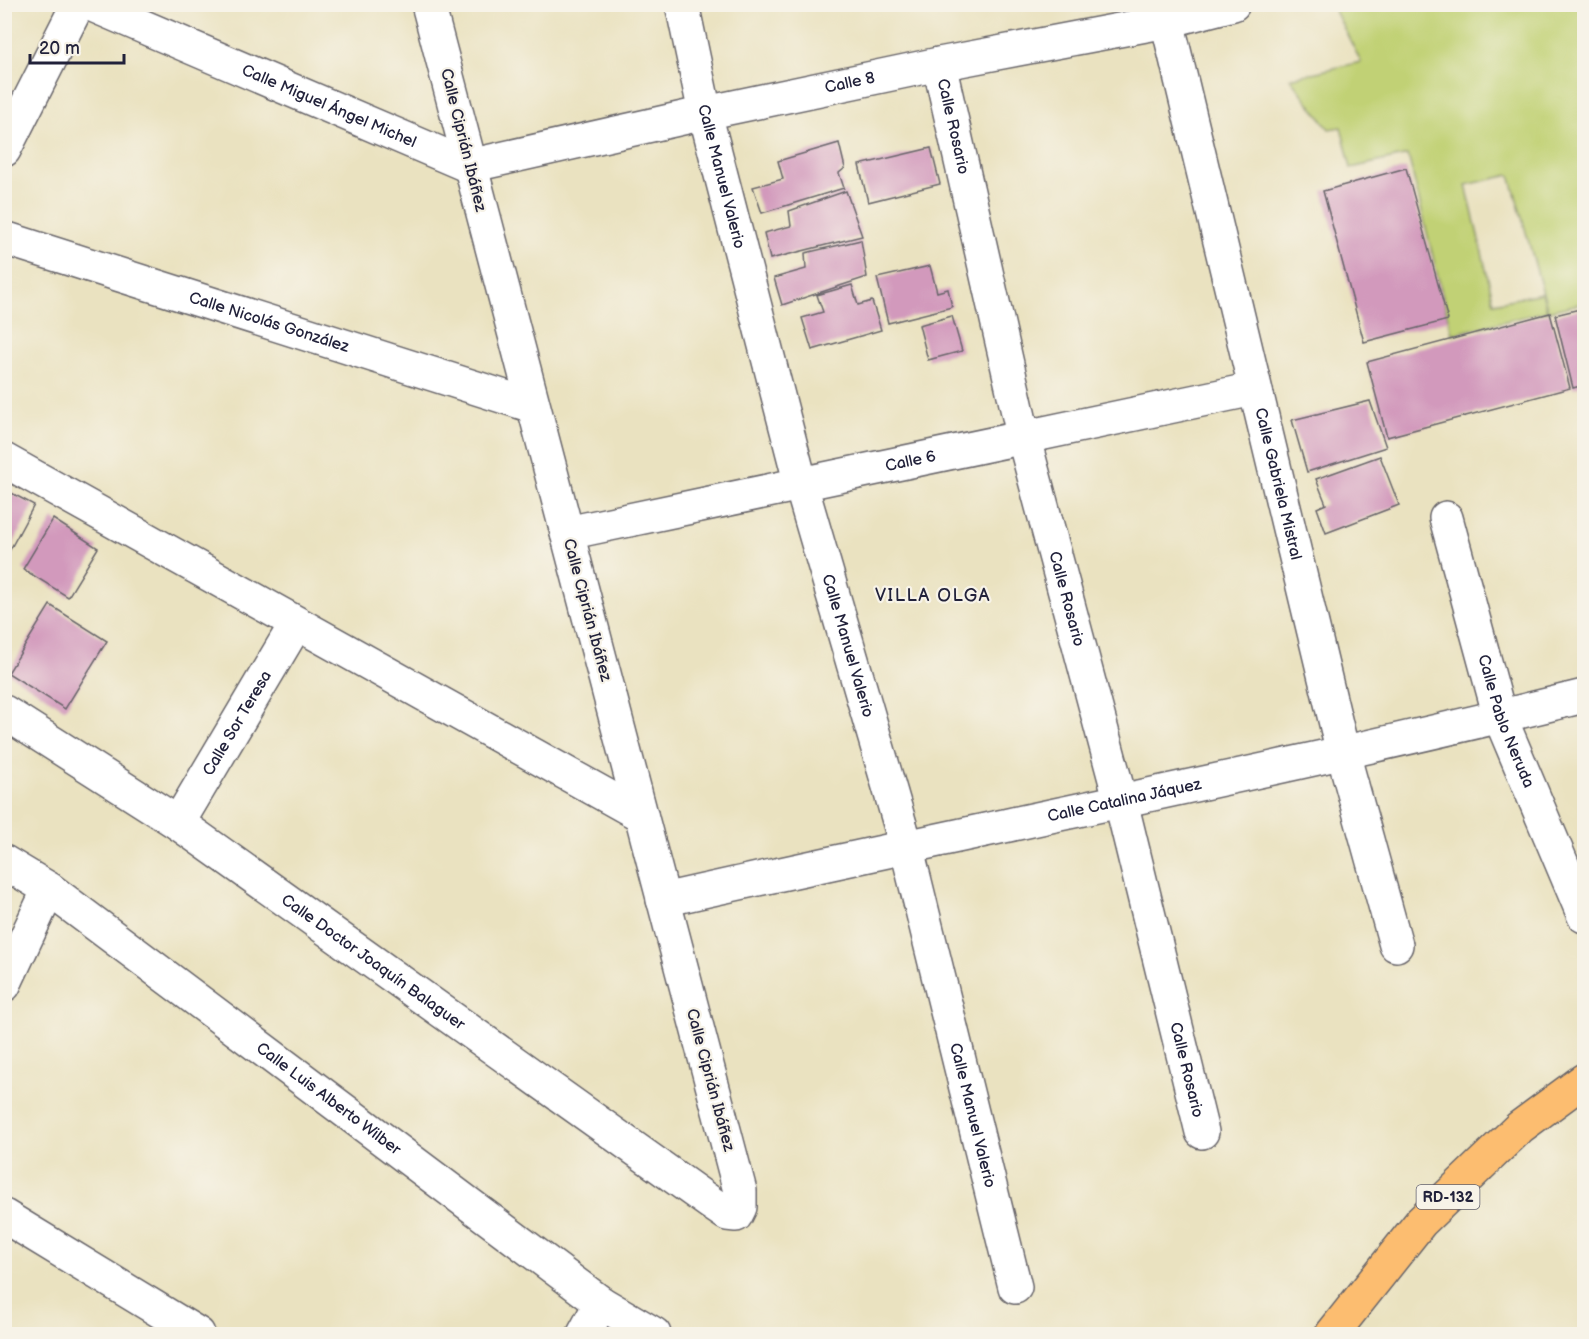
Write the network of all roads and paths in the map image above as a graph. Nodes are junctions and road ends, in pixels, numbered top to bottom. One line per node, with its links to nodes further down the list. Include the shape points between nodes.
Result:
1 (78, 4): 9 (street)
2 (90, 4): 10 (street, Calle Miguel Ángel Michel)
3 (428, 4): 10 (street, Calle Ciprián Ibáñez)
4 (682, 4): 8 (street, Calle Manuel Valerio)
5 (1233, 4): 6 (street, Calle 8)
6 (1167, 21): 7 (street, Calle 8); 12 (street, Calle Gabriela Mistral)
7 (939, 64): 8 (street, Calle 8); 14 (street, Calle Rosario)
8 (705, 113): 10 (street, Calle 8); 16 (street, Calle Manuel Valerio)
9 (4, 150)
10 (469, 166): 13 (street, Calle Ciprián Ibáñez)
11 (4, 238): 13 (street, Calle Nicolás González)
12 (1254, 389): 14 (street, Calle 6); 23 (street, Calle Gabriela Mistral)
13 (533, 406): 18 (street, Calle Ciprián Ibáñez)
14 (1024, 439): 16 (street, Calle 6); 24 (street, Calle Rosario)
15 (4, 460): 19 (street)
16 (801, 485): 18 (street, Calle 6); 27 (street, Calle Manuel Valerio)
17 (1446, 518): 22 (street, Calle Pablo Neruda)
18 (567, 533): 25 (street, Calle Ciprián Ibáñez)
19 (296, 624): 25 (street); 26 (street, Calle Sor Teresa)
20 (1584, 696): 22 (street, Calle Catalina Jáquez)
21 (4, 712): 26 (street, Calle Doctor Joaquín Balaguer)
22 (1500, 717): 23 (street, Calle Catalina Jáquez); 31 (street, Calle Pablo Neruda)
23 (1343, 753): 24 (street, Calle Catalina Jáquez); 32 (street, Calle Gabriela Mistral)
24 (1121, 802): 27 (street, Calle Catalina Jáquez); 35 (street, Calle Rosario)
25 (641, 815): 30 (street, Calle Ciprián Ibáñez)
26 (178, 823): 36 (street, Calle Doctor Joaquín Balaguer, via 711,1203)
27 (906, 845): 30 (street, Calle Catalina Jáquez); 38 (street, Calle Manuel Valerio)
28 (4, 862): 29 (street, Calle Luis Alberto Wilber)
29 (49, 889): 33 (street); 39 (street, Calle Luis Alberto Wilber)
30 (663, 900): 36 (street, Calle Ciprián Ibáñez, via 740,1191)
31 (1584, 916)
32 (1396, 945)
33 (4, 985)
34 (1584, 1080): 43 (main road, RD-132, via 1520,1127 1421,1222)
35 (1202, 1131)
36 (736, 1215)
37 (4, 1216): 40 (street)
38 (1015, 1287)
39 (601, 1303): 41 (street); 42 (street, Calle Luis Alberto Wilber)
40 (198, 1335)
41 (584, 1335)
42 (654, 1335)
43 (1332, 1335)

